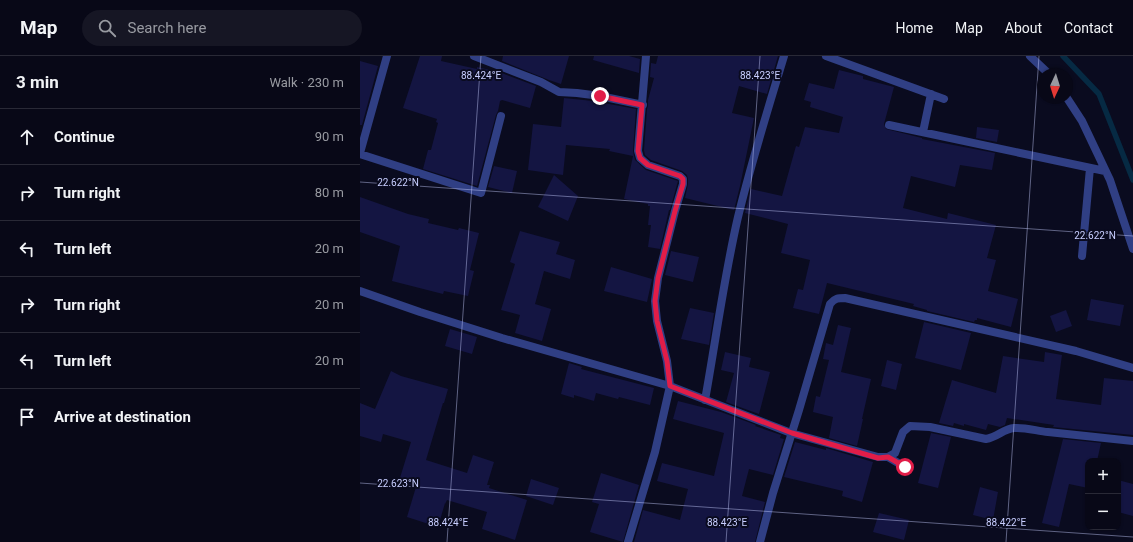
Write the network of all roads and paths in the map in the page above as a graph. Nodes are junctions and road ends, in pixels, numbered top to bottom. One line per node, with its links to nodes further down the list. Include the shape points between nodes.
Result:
1 (387, 56): 15 (street)
2 (474, 56): 11 (street, via 541,82 559,92 600,96)
3 (646, 56): 11 (street)
4 (784, 56): 23 (street, via 738,217)
5 (826, 56): 8 (street)
6 (1030, 56): 7 (street)
7 (1043, 68)
8 (931, 94): 9 (street); 14 (street)
9 (944, 99)
10 (1071, 104): 17 (street, via 1082,121)
11 (642, 105): 22 (street, via 638,151 640,158 648,165 683,179 658,278 655,301)
12 (500, 116): 15 (street, via 481,193)
13 (889, 125): 14 (street)
14 (923, 132): 16 (street)
15 (360, 153)
16 (1090, 168): 17 (street); 19 (street)
17 (1105, 171): 18 (street)
18 (1133, 249)
19 (1082, 256)
20 (360, 290): 22 (street, via 495,336)
21 (1133, 368): 24 (street, via 1076,351 838,298 830,304)
22 (670, 386): 23 (street); 28 (street, via 655,452)
23 (705, 400): 24 (street)
24 (792, 433): 26 (street, via 878,458); 29 (street)
25 (1133, 441): 26 (street, via 1021,428 1012,428 994,438 986,439 930,426 910,426 903,432 894,453)
26 (888, 457): 27 (street)
27 (905, 467)
28 (628, 542)
29 (760, 542)

